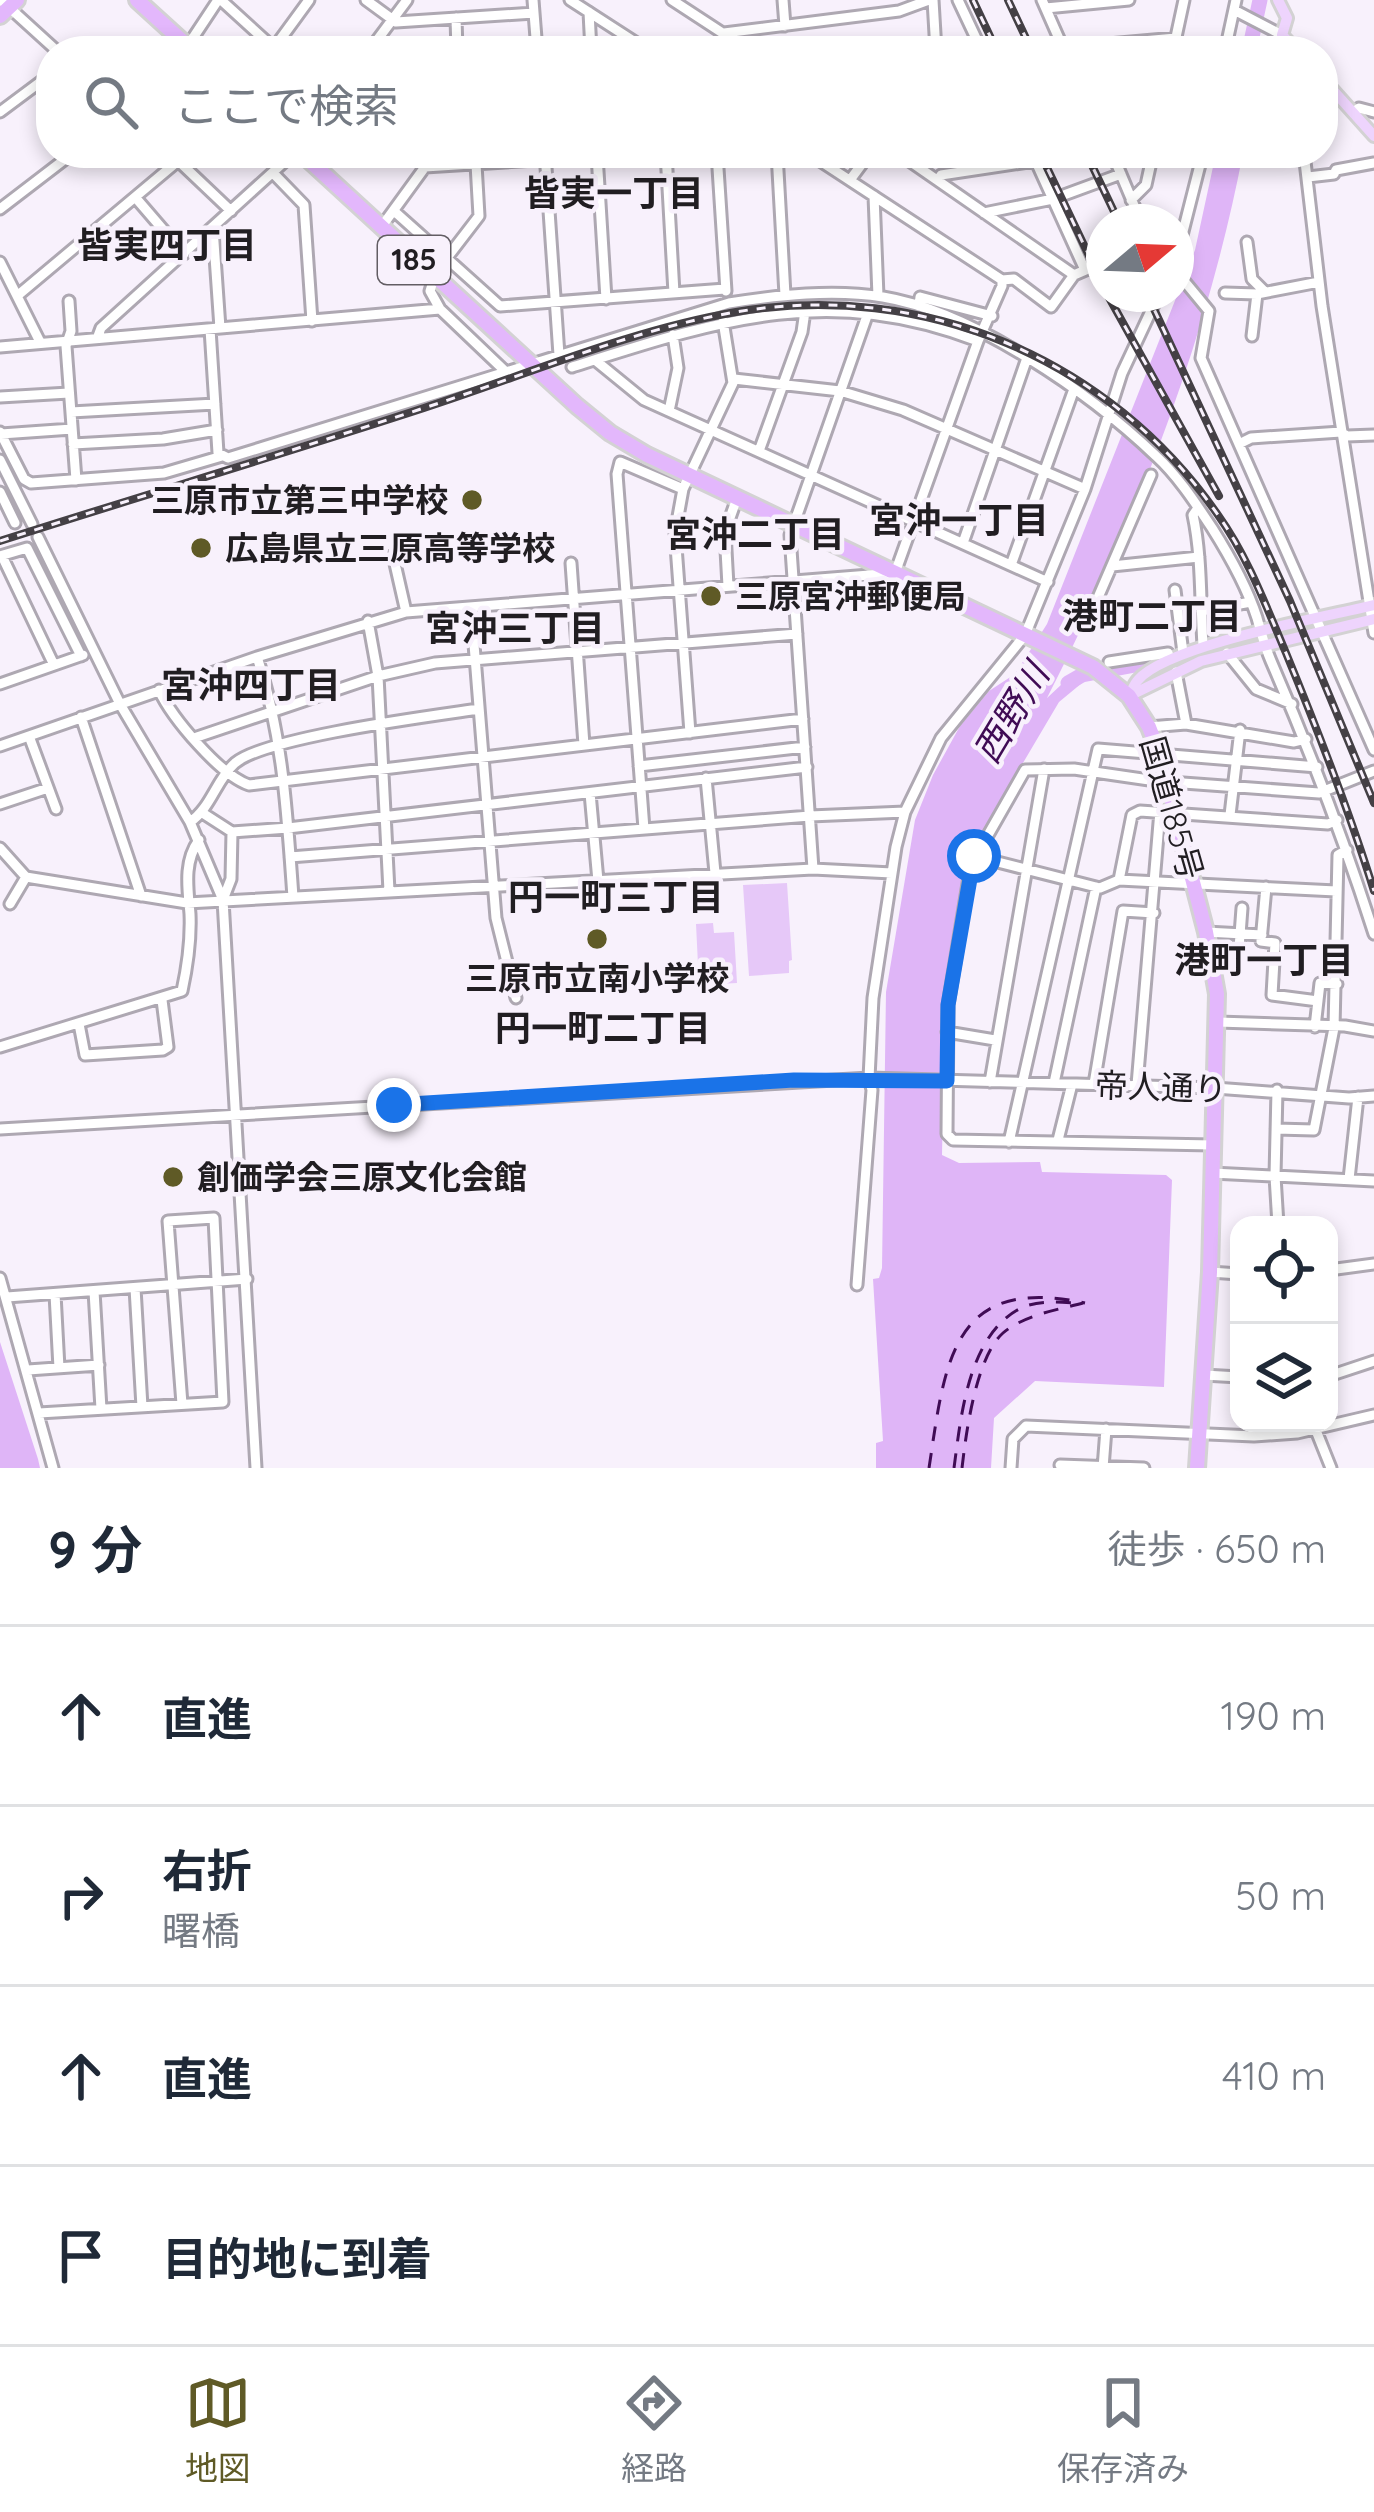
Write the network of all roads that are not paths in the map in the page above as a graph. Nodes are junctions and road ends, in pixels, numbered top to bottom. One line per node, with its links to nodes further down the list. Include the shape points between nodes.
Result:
1 (137, 0): 26 (highway)
2 (219, 0): 27 (street); 28 (street)
3 (308, 0): 29 (street)
4 (366, 0): 21 (street)
5 (407, 0): 21 (street)
6 (533, 0): 18 (street)
7 (569, 0): 19 (street)
8 (672, 0): 23 (street)
9 (783, 0): 22 (street)
10 (931, 0): 22 (street); 36 (street)
11 (958, 0): 37 (street)
12 (1129, 0): 16 (street)
13 (1184, 0): 39 (street)
14 (1278, 0): 24 (main road, via 1287,18)
15 (5, 4): 25 (street)
16 (1044, 4): 38 (street)
17 (1238, 8): 24 (street)
18 (534, 13): 20 (street); 32 (street)
19 (589, 13): 33 (street); 34 (street)
20 (456, 18): 21 (street); 31 (street)
21 (392, 20): 30 (street)
22 (784, 26): 23 (street)
23 (724, 33): 35 (street)
24 (1282, 35)
25 (40, 36)
26 (174, 36)
27 (196, 36)
28 (260, 36)
29 (284, 36)
30 (380, 36)
31 (457, 36)
32 (536, 36)
33 (590, 36)
34 (625, 36)
35 (728, 36)
36 (935, 36)
37 (975, 36)
38 (1058, 36)
39 (1176, 36)
40 (36, 85): 42 (street)
41 (1338, 96): 43 (main road)
42 (0, 112)
43 (1353, 112): 44 (street); 45 (main road)
44 (1374, 112)
45 (1374, 136)
46 (1374, 163): 71 (street)
47 (53, 168): 80 (street)
48 (163, 168): 75 (street)
49 (186, 168): 81 (street)
50 (281, 168): 69 (street)
51 (316, 168): 91 (highway, 国道185号 / 185)
52 (321, 168): 83 (highway, 国道185号 / 185)
53 (424, 168): 83 (street)
54 (476, 168): 87 (street, via 479,216)
55 (546, 168): 105 (street)
56 (598, 168): 102 (street)
57 (667, 168): 97 (street)
58 (718, 168): 94 (street)
59 (778, 168): 100 (street)
60 (831, 168): 72 (street)
61 (859, 168): 72 (street)
62 (920, 168): 73 (street)
63 (977, 168): 73 (street)
64 (1039, 168): 76 (street)
65 (1118, 168): 70 (street)
66 (1150, 168): 77 (street)
67 (1199, 168): 79 (street)
68 (1306, 168): 71 (street)
69 (274, 174): 81 (street); 112 (street, via 304,205)
70 (1120, 174): 76 (street); 77 (street)
71 (1307, 177): 93 (street)
72 (850, 180): 74 (street)
73 (938, 180): 82 (street)
74 (874, 196): 92 (street); 101 (street)
75 (135, 197): 86 (street); 99 (street)
76 (1053, 199): 82 (street); 90 (street)
77 (1131, 200): 78 (street)
78 (1133, 204)
79 (1190, 204)
80 (0, 209)
81 (231, 211): 84 (street)
82 (984, 213): 90 (street)
83 (389, 217): 87 (street); 125 (highway, 国道185号 / 185)
84 (213, 228): 86 (street); 114 (street)
85 (1247, 242): 96 (street)
86 (184, 254): 116 (street)
87 (446, 259): 105 (street, via 500,306)
88 (0, 262): 99 (street)
89 (1086, 270): 90 (street)
90 (1080, 273): 92 (street, via 1051,307 1014,279)
91 (434, 278): 107 (street, via 430,291); 125 (highway, 国道185号 / 185)
92 (1001, 280): 111 (street)
93 (1319, 282): 96 (street); 142 (street)
94 (725, 289): 97 (street); 104 (street)
95 (1194, 292): 146 (street, via 1209,311 1200,354)
96 (1261, 292): 98 (street); 117 (street)
97 (674, 293): 102 (street)
98 (1225, 293)
99 (17, 296): 120 (street)
100 (785, 296): 101 (street); 104 (street)
101 (878, 296): 106 (street)
102 (606, 299): 105 (street)
103 (69, 302): 119 (street)
104 (729, 302): 122 (street)
105 (555, 304): 122 (street)
106 (919, 306): 111 (street, via 920,297); 118 (street)
107 (440, 309): 112 (street); 127 (street)
108 (805, 311): 110 (street); 113 (street); 129 (street)
109 (1151, 312): 137 (street)
110 (868, 313): 118 (street); 131 (street)
111 (992, 316): 118 (street)
112 (312, 321): 114 (street)
113 (723, 321): 115 (street); 128 (street)
114 (215, 328): 116 (street); 134 (street)
115 (673, 335): 124 (street); 135 (street, via 678,368)
116 (98, 336): 119 (street)
117 (1252, 336)
118 (980, 337): 123 (street); 138 (street)
119 (69, 340): 120 (street); 132 (street)
120 (40, 342): 121 (street)
121 (0, 346)
122 (559, 355): 125 (street)
123 (1027, 358): 130 (street); 147 (street)
124 (595, 360): 126 (street); 135 (street)
125 (530, 365): 127 (street); 155 (highway, 国道185号 / 185, via 610,433)
126 (572, 367)
127 (506, 372): 149 (street)
128 (734, 379): 129 (street); 141 (street)
129 (785, 382): 131 (street); 148 (street)
130 (1074, 389): 137 (street); 151 (street)
131 (840, 391): 138 (street); 152 (street)
132 (69, 393): 133 (street); 136 (street)
133 (0, 397)
134 (215, 404): 136 (street); 140 (street)
135 (669, 411): 141 (street)
136 (70, 412): 139 (street)
137 (1107, 416): 156 (street); 159 (street, via 1157,456)
138 (948, 427): 147 (street); 160 (street)
139 (72, 429): 143 (street); 145 (street)
140 (217, 430): 145 (street); 149 (street)
141 (712, 431): 148 (street); 155 (street)
142 (1341, 431): 144 (street); 146 (street); 185 (street)
143 (1, 433): 154 (street, via 24,479)
144 (1374, 434)
145 (73, 444): 154 (street)
146 (1240, 444): 187 (street)
147 (996, 448): 151 (street); 165 (street)
148 (759, 451): 152 (street)
149 (222, 456): 154 (street, via 164,473)
150 (0, 460): 162 (street)
151 (1044, 472): 156 (street); 170 (street)
152 (811, 475): 160 (street); 163 (street)
153 (1151, 475): 171 (street)
154 (76, 480)
155 (687, 482): 158 (highway, 国道185号 / 185); 176 (street, via 675,533); 178 (street, via 620,462)
156 (1085, 490): 174 (street)
157 (0, 492): 161 (street)
158 (737, 498): 163 (highway, 国道185号 / 185); 175 (street, via 725,532)
159 (1198, 508): 168 (street); 180 (street)
160 (915, 522): 165 (street); 172 (street)
161 (15, 523)
162 (32, 524)
163 (793, 524): 172 (highway, 国道185号 / 185); 173 (street)
164 (38, 537): 195 (street)
165 (963, 543): 170 (street)
166 (393, 555): 183 (street)
167 (1, 556): 198 (street, via 27,548); 201 (street)
168 (1199, 556): 171 (street); 182 (street)
169 (571, 563): 179 (street)
170 (1011, 565): 174 (street)
171 (1112, 566): 184 (street)
172 (895, 573): 173 (street); 189 (highway, 国道185号 / 185)
173 (793, 582): 175 (street); 188 (street)
174 (1048, 582): 189 (street)
175 (728, 586): 176 (street)
176 (679, 590): 178 (street); 191 (street)
177 (1175, 590): 196 (street)
178 (625, 593): 179 (street); 193 (street)
179 (574, 599): 181 (street); 194 (street)
180 (1251, 602): 182 (street); 190 (street)
181 (471, 607): 183 (street); 200 (street)
182 (1201, 611): 192 (street)
183 (406, 612): 186 (street)
184 (1090, 616)
185 (1372, 617): 187 (main road)
186 (368, 621): 199 (street); 204 (street)
187 (1321, 625): 190 (main road); 227 (street)
188 (797, 634): 191 (street); 213 (street)
189 (1030, 637): 203 (highway, 国道185号 / 185); 254 (street, via 948,728)
190 (1263, 639): 192 (main road); 197 (main road); 209 (street)
191 (683, 643): 193 (street); 218 (street)
192 (1203, 645): 196 (main road)
193 (629, 646): 194 (street); 221 (street)
194 (577, 649): 200 (street); 225 (street)
195 (94, 652): 198 (street); 208 (street)
196 (1183, 653): 202 (main road)
197 (1227, 653): 202 (main road); 209 (street, via 1256,688)
198 (81, 656): 201 (street)
199 (257, 657): 206 (street); 210 (street)
200 (476, 658): 204 (street); 211 (street)
201 (55, 665): 205 (street)
202 (1173, 665): 203 (street, via 1168,652); 207 (main road, via 1139,679); 215 (street)
203 (1103, 668): 207 (highway, 国道185号 / 185)
204 (378, 676): 210 (street); 214 (street)
205 (1, 682)
206 (159, 690): 208 (street); 220 (street)
207 (1129, 696): 216 (highway, 国道185号 / 185)
208 (120, 704): 212 (street); 259 (street)
209 (1292, 704): 222 (street)
210 (274, 709): 220 (street); 224 (street)
211 (479, 709): 214 (street); 229 (street)
212 (81, 717): 219 (street); 287 (street)
213 (803, 719): 218 (street); 226 (street)
214 (380, 724): 224 (street); 235 (street)
215 (1186, 724): 216 (street); 217 (street)
216 (1149, 727): 228 (highway, 国道185号 / 185)
217 (1240, 730): 222 (street); 230 (street)
218 (689, 733): 221 (street)
219 (29, 736): 223 (street); 244 (street)
220 (194, 738): 237 (street)
221 (637, 739): 225 (street); 231 (street)
222 (1306, 739): 233 (street)
223 (0, 746)
224 (281, 746): 237 (street, via 249,754); 241 (street)
225 (584, 746): 229 (street)
226 (805, 747): 231 (street); 232 (street)
227 (1374, 750)
228 (1160, 755): 230 (street); 238 (street, via 1098,749); 240 (highway, 国道185号 / 185)
229 (483, 757): 235 (street); 249 (street)
230 (1233, 762): 233 (street); 243 (street)
231 (639, 766): 242 (street)
232 (807, 767): 239 (street); 257 (street)
233 (1317, 767): 245 (street)
234 (1044, 770): 238 (street); 247 (street, via 1025,770); 250 (street)
235 (383, 771): 241 (street); 256 (street)
236 (1374, 771): 245 (street)
237 (227, 772): 241 (street, via 249,785); 253 (street)
238 (1093, 774): 240 (street); 279 (street)
239 (706, 778): 242 (street); 260 (street)
240 (1167, 781): 243 (street); 252 (highway, 国道185号 / 185)
241 (284, 783): 261 (street)
242 (640, 785): 246 (street); 262 (street)
243 (1232, 785): 245 (street); 255 (street)
244 (48, 788): 248 (street); 251 (street)
245 (1326, 790): 258 (street)
246 (590, 793): 249 (street); 264 (street)
247 (1008, 799): 250 (street); 270 (street)
248 (0, 804)
249 (487, 804): 256 (street); 266 (street)
250 (1038, 805): 273 (street)
251 (56, 809)
252 (1167, 811): 255 (street); 277 (street, via 1132,815); 280 (street); 281 (highway, 国道185号 / 185)
253 (201, 812): 259 (street); 263 (street)
254 (905, 812): 257 (street); 275 (street)
255 (1230, 815): 258 (street)
256 (386, 816): 261 (street); 268 (street)
257 (810, 816): 260 (street); 272 (street)
258 (1337, 820): 269 (street)
259 (190, 822): 265 (street)
260 (710, 824): 262 (street); 274 (street)
261 (287, 828): 263 (street); 271 (street)
262 (644, 830): 264 (street)
263 (232, 832): 289 (street)
264 (593, 833): 266 (street); 278 (street)
265 (199, 840): 289 (street); 290 (street)
266 (490, 842): 268 (street); 282 (street)
267 (0, 848): 276 (street)
268 (387, 850): 271 (street); 285 (street)
269 (1347, 850): 286 (street, via 1338,855); 296 (street)
270 (974, 856): 273 (street); 310 (street)
271 (290, 857): 288 (street)
272 (813, 869): 274 (street); 275 (street)
273 (1027, 870): 279 (street); 311 (street)
274 (715, 873): 278 (street)
275 (892, 873): 313 (street)
276 (26, 877): 287 (street); 291 (street)
277 (1119, 880): 280 (street); 283 (street)
278 (598, 881): 282 (street)
279 (1069, 881): 283 (street); 303 (street)
280 (1154, 883): 281 (street); 293 (street)
281 (1195, 884): 284 (street); 294 (highway, 国道185号 / 185)
282 (494, 886): 285 (street); 300 (street)
283 (1096, 887): 306 (street)
284 (1266, 887): 286 (street); 297 (street)
285 (389, 891): 288 (street)
286 (1336, 891): 299 (street)
287 (141, 896): 290 (street)
288 (293, 897): 289 (street)
289 (223, 900): 290 (street); 326 (street)
290 (187, 903): 301 (street, via 184,986)
291 (10, 904)
292 (1242, 908): 295 (street)
293 (1154, 914): 319 (street, via 1123,911); 320 (street)
294 (1206, 932): 295 (street); 304 (highway, 国道185号 / 185)
295 (1241, 933): 297 (street); 298 (street)
296 (1374, 934)
297 (1262, 935): 302 (street, via 1275,943 1272,995)
298 (1239, 948)
299 (1337, 984): 302 (street, via 1320,983); 308 (street)
300 (515, 998)
301 (162, 1000): 305 (street); 305 (street, via 163,1050 85,1055)
302 (1318, 1001): 307 (street)
303 (1040, 1022): 306 (street); 316 (street)
304 (1218, 1022): 307 (street); 321 (highway, 国道185号 / 185)
305 (79, 1024): 312 (street)
306 (1066, 1027): 317 (street)
307 (1315, 1027): 308 (street)
308 (1334, 1028): 309 (street); 323 (street)
309 (1374, 1031)
310 (947, 1032): 311 (street); 314 (street)
311 (995, 1040): 315 (street)
312 (0, 1047)
313 (869, 1078): 314 (street, 帝人通り); 326 (street, 帝人通り); 345 (street)
314 (945, 1081): 315 (street, 帝人通り); 330 (street, via 953,1140)
315 (990, 1082): 316 (street, 帝人通り)
316 (1024, 1082): 317 (street, 帝人通り); 330 (street)
317 (1054, 1083): 318 (street, 帝人通り)
318 (1072, 1084): 319 (street, 帝人通り); 329 (street)
319 (1094, 1084): 320 (street, 帝人通り)
320 (1137, 1085): 321 (street, 帝人通り)
321 (1215, 1088): 322 (street, 帝人通り); 331 (highway, 国道185号 / 185)
322 (1277, 1090): 323 (street, 帝人通り); 328 (street)
323 (1321, 1095): 325 (street, 帝人通り); 328 (street, via 1314,1130)
324 (1374, 1096): 325 (street, 帝人通り)
325 (1358, 1097): 334 (street)
326 (238, 1113): 327 (street, 帝人通り); 342 (street)
327 (0, 1129)
328 (1276, 1130): 333 (street)
329 (1058, 1140): 330 (street); 331 (street)
330 (1009, 1142)
331 (1213, 1145): 332 (highway, 国道185号 / 185)
332 (1212, 1173): 333 (street); 339 (highway, 国道185号 / 185)
333 (1275, 1176): 334 (street); 336 (street)
334 (1349, 1179): 335 (street)
335 (1374, 1181)
336 (1277, 1216)
337 (1374, 1264): 338 (street)
338 (1338, 1269)
339 (1210, 1272): 340 (street); 355 (highway, 国道185号 / 185)
340 (1230, 1273)
341 (0, 1278): 349 (street)
342 (248, 1279): 343 (street); 370 (street)
343 (218, 1281): 344 (street); 344 (street, via 214,1218 168,1221); 357 (street, via 223,1402)
344 (173, 1285): 346 (street); 357 (street)
345 (857, 1286)
346 (135, 1288): 347 (street); 358 (street)
347 (94, 1291): 348 (street); 351 (street)
348 (55, 1294): 349 (street); 352 (street)
349 (7, 1298): 353 (street)
350 (1374, 1361): 354 (street)
351 (98, 1365): 352 (street); 359 (street)
352 (59, 1368): 353 (street)
353 (28, 1370): 360 (street)
354 (1338, 1373)
355 (1204, 1375): 356 (street); 366 (highway, 国道185号 / 185)
356 (1230, 1376)
357 (182, 1404): 358 (street)
358 (142, 1407): 359 (street)
359 (101, 1409): 360 (street)
360 (39, 1413): 369 (street)
361 (1374, 1415): 362 (street)
362 (1338, 1422)
363 (1106, 1429): 366 (street); 368 (street); 371 (street, via 1026,1426 1013,1439)
364 (1278, 1432): 366 (street)
365 (1316, 1432): 374 (street)
366 (1200, 1433): 373 (highway, 国道185号 / 185)
367 (1060, 1465): 368 (street)
368 (1103, 1467): 372 (street)
369 (52, 1468)
370 (256, 1468)
371 (1011, 1468)
372 (1144, 1468)
373 (1197, 1468)
374 (1331, 1468)

